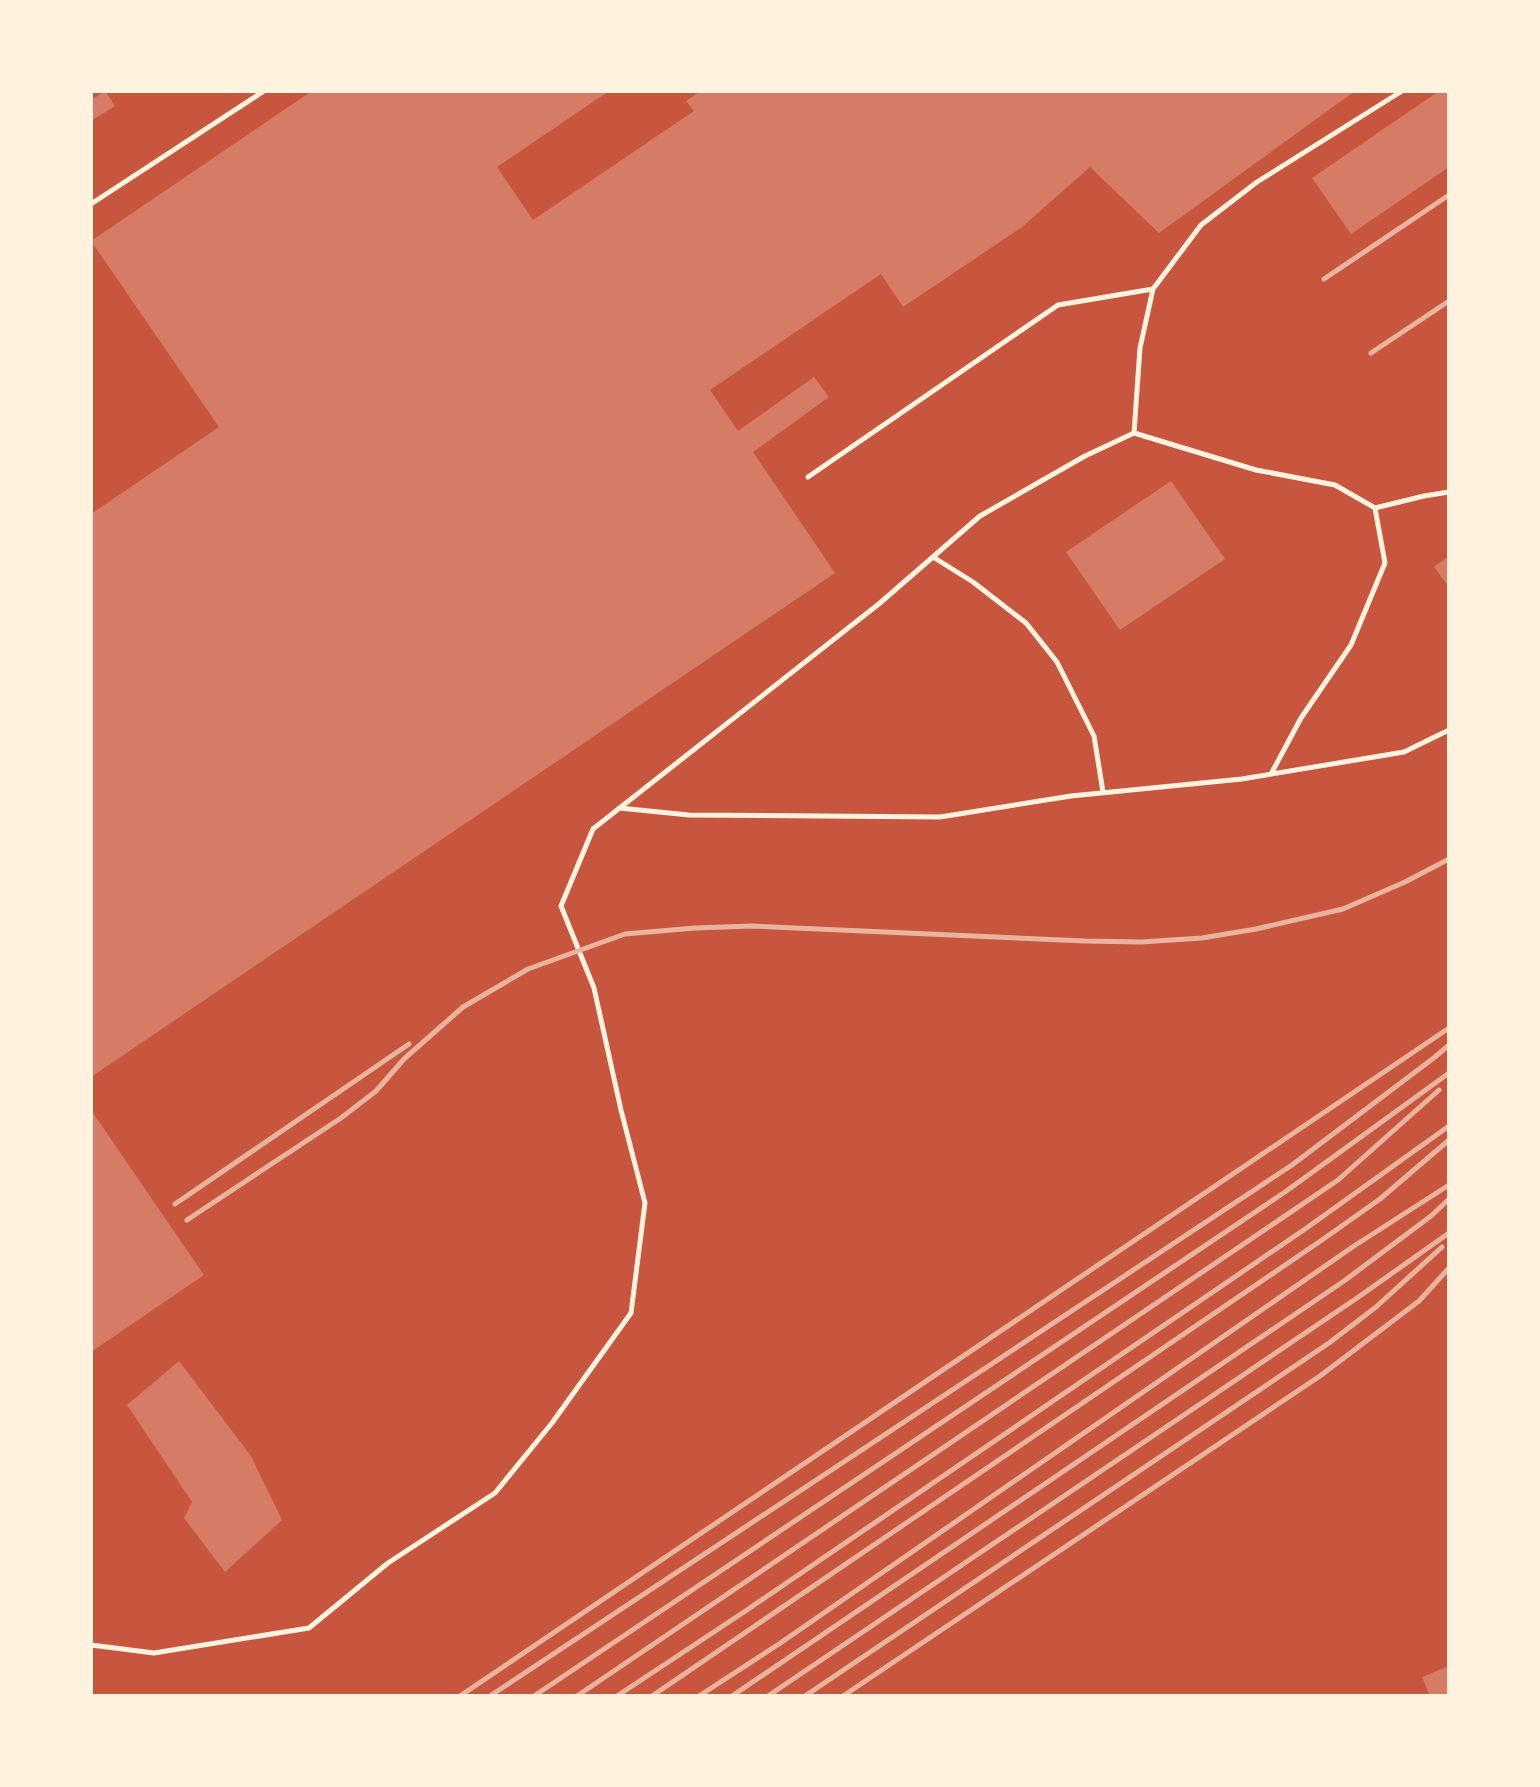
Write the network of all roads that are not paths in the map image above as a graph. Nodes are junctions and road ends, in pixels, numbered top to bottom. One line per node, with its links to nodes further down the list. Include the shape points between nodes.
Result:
1 (264, 91): 3 (lane)
2 (1402, 91): 4 (lane, via 1257,182 1201,225)
3 (91, 204)
4 (1153, 289): 5 (lane, via 1140,348); 6 (lane, via 1058,305)
5 (1134, 433): 8 (lane, via 1256,470 1335,485); 9 (lane, via 980,516)
6 (808, 477)
7 (1449, 492): 8 (lane)
8 (1376, 508): 11 (lane, via 1385,563 1351,645 1301,718)
9 (933, 557): 12 (lane, via 1026,623 1057,662 1094,736); 13 (lane)
10 (1449, 730): 11 (lane, via 1404,752)
11 (1271, 774): 12 (lane)
12 (1103, 792): 13 (lane, via 940,817 689,816)
13 (619, 808): 14 (lane, via 593,829 561,906 594,988 645,1203 631,1313 495,1493 387,1563 309,1628 154,1653)
14 (91, 1645)

